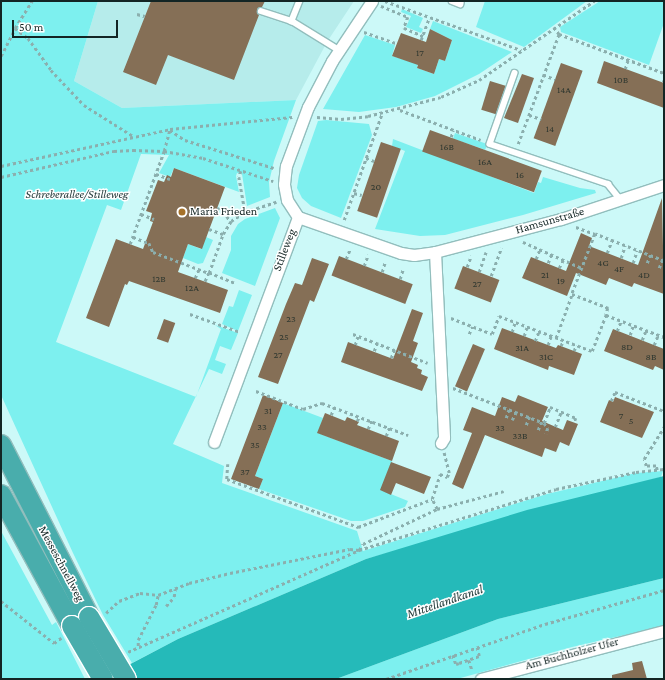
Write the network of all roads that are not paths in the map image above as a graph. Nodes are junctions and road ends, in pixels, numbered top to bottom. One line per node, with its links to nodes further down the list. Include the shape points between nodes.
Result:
1 (300, 1): 6 (lane)
2 (452, 1): 3 (lane, via 460,4)
3 (461, 1)
4 (377, 4): 7 (street, Stilleweg)
5 (261, 11): 6 (lane)
6 (292, 21): 7 (lane)
7 (339, 50): 11 (street, Stilleweg, via 305,117 286,166 284,184 287,200)
8 (515, 73): 10 (lane, via 490,144 608,184)
9 (664, 186): 10 (street, Hamsunstraße)
10 (621, 200): 12 (street, Hamsunstraße, via 561,219)
11 (298, 217): 12 (street, Hamsunstraße, via 401,253); 13 (street, Stilleweg)
12 (435, 252): 14 (street, via 444,438)
13 (214, 442)
14 (441, 443)
15 (1, 445): 19 (highway, Messeschnellweg, bridge, via 98,615)
16 (1, 495): 18 (highway, Messeschnellweg, bridge, via 66,632)
17 (664, 630): 20 (street, Am Buchholzer Ufer)
18 (103, 679)
19 (126, 679)
20 (481, 679)

